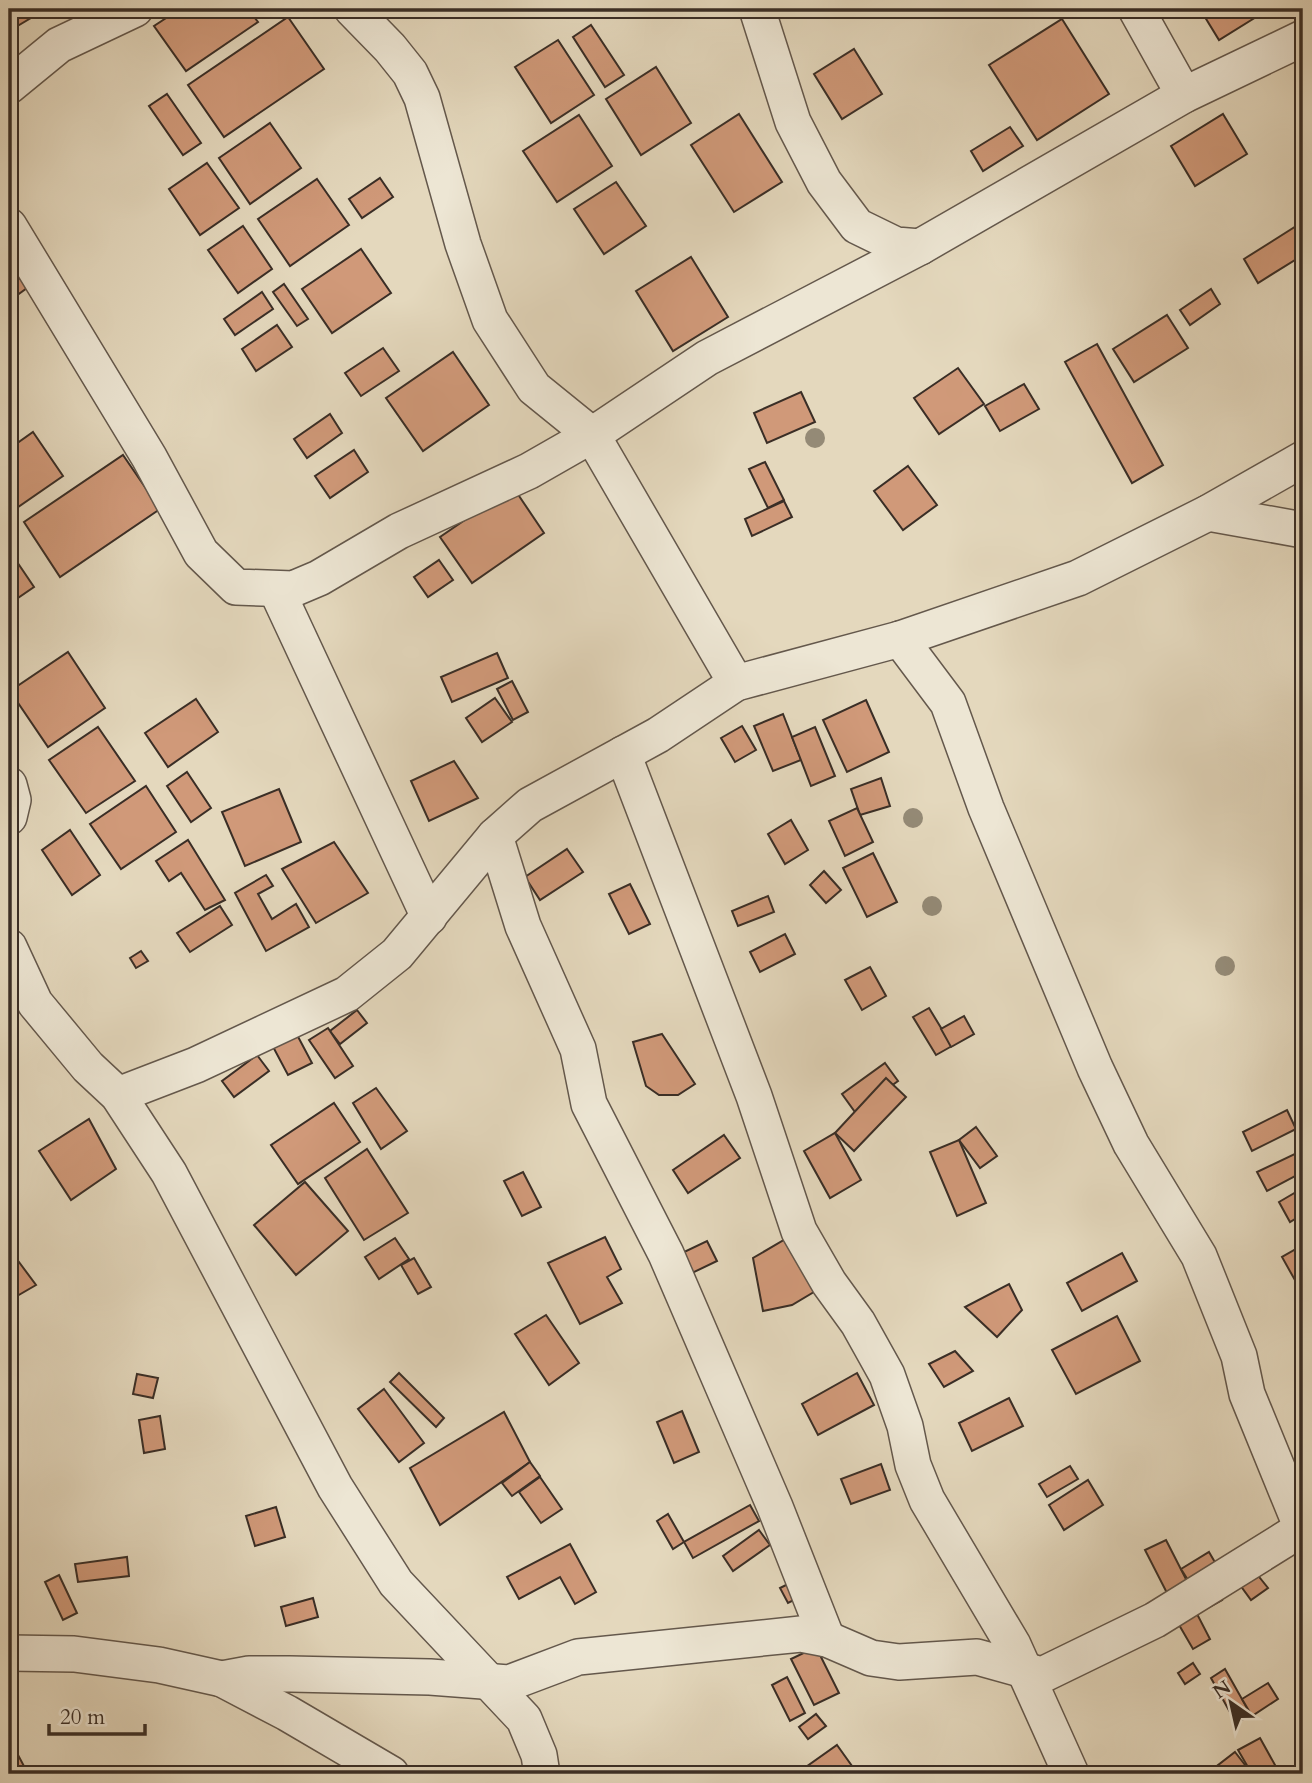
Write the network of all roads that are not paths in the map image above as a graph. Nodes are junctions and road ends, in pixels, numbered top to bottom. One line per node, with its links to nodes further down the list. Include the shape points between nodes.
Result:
1 (135, 9): 6 (street, via 59,45)
2 (352, 9): 10 (street, via 410,73 422,98 463,244 490,320 534,388)
3 (757, 9): 9 (street, via 793,122 824,182 857,226 897,245)
4 (1136, 9): 7 (street)
5 (1303, 38): 7 (street)
6 (9, 86)
7 (1184, 95): 9 (street)
8 (9, 226): 14 (street, via 149,457 201,553 236,587)
9 (920, 247): 10 (street, via 707,358)
10 (592, 435): 14 (street, via 529,471 400,531 319,578); 16 (street)
11 (1303, 459): 12 (street)
12 (1208, 513): 13 (street); 15 (street, via 1078,578)
13 (1303, 530)
14 (277, 591): 21 (street)
15 (900, 639): 16 (street); 24 (street, via 948,703 986,808 1095,1068 1130,1144 1199,1256 1239,1356 1247,1394)
16 (736, 683): 17 (street)
17 (623, 754): 20 (street, via 530,805); 27 (street, via 754,1096 799,1231 887,1375 928,1500)
18 (9, 785): 19 (street, via 13,800)
19 (9, 817)
20 (495, 836): 21 (street); 25 (street, via 523,926 579,1049 589,1104 666,1254)
21 (429, 917): 23 (street, via 397,954 347,993 196,1065)
22 (9, 947): 23 (street, via 35,1003 88,1067)
23 (118, 1095): 29 (street, via 169,1173 335,1487 397,1583)
24 (1303, 1529): 27 (street, via 1155,1620 1051,1672)
25 (827, 1639): 27 (street, via 871,1658 899,1662 977,1657); 29 (street, via 801,1634 590,1655 556,1663 515,1682)
26 (9, 1653): 28 (street, via 74,1654)
27 (1026, 1673): 32 (street)
28 (222, 1679): 29 (street, via 290,1674); 30 (street)
29 (491, 1682): 31 (street, via 524,1718)
30 (391, 1774)
31 (542, 1774)
32 (1071, 1774)

